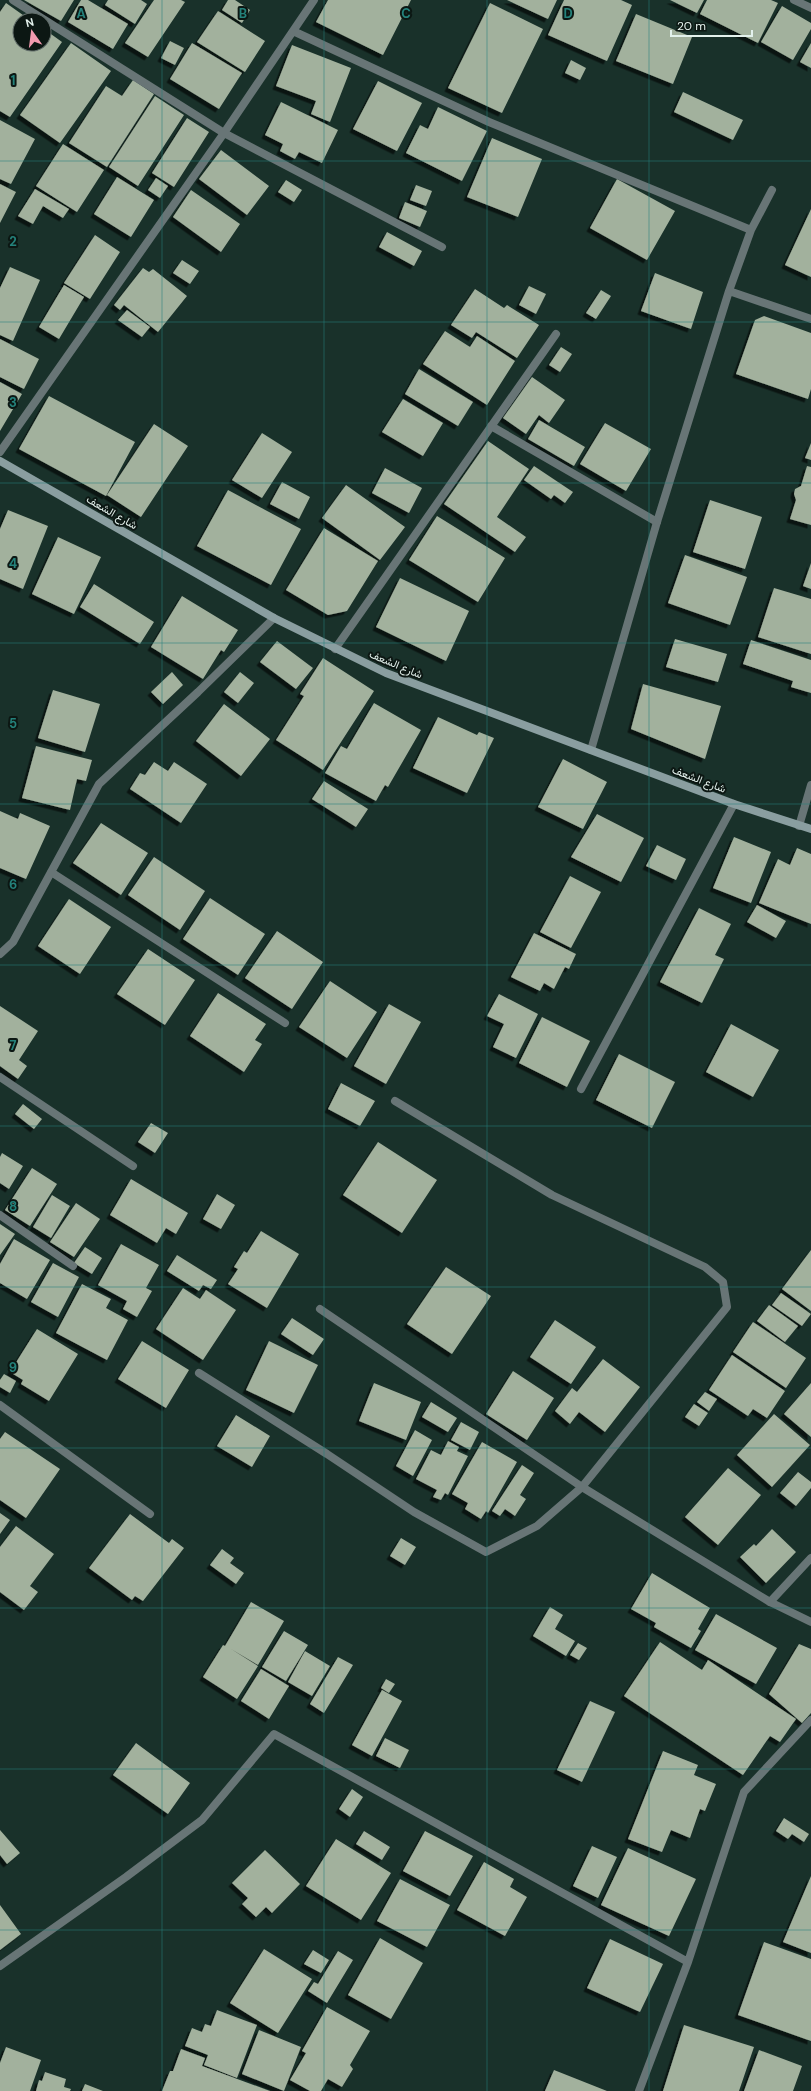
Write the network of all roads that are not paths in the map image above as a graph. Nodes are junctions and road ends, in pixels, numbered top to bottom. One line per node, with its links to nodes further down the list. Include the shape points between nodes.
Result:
1 (13, 0): 6 (street)
2 (314, 0): 5 (street)
3 (794, 0): 4 (street)
4 (811, 8)
5 (293, 31): 6 (street); 8 (street, via 489,122)
6 (224, 133): 9 (street); 14 (street)
7 (772, 190): 8 (street)
8 (751, 230): 10 (street)
9 (442, 247)
10 (729, 291): 11 (street); 16 (street)
11 (811, 319)
12 (556, 334): 13 (street)
13 (491, 426): 16 (street); 18 (street)
14 (0, 452)
15 (0, 461): 17 (street, شارع الشعف)
16 (657, 522): 19 (street)
17 (274, 618): 18 (street, شارع الشعف); 24 (street, via 99,784)
18 (335, 649): 19 (street, شارع الشعف, via 386,673)
19 (591, 750): 21 (street, شارع الشعف)
20 (811, 785): 22 (street)
21 (734, 804): 22 (street, شارع الشعف); 28 (street)
22 (799, 826): 23 (street, شارع الشعف)
23 (811, 829)
24 (51, 872): 25 (street, via 13,942); 26 (street)
25 (1, 952)
26 (285, 1023)
27 (0, 1077): 30 (street)
28 (581, 1089)
29 (396, 1101): 36 (street, via 552,1195 705,1267 723,1282 727,1307)
30 (133, 1166)
31 (0, 1214): 32 (street)
32 (73, 1266)
33 (320, 1309): 36 (street)
34 (199, 1373): 36 (street, via 414,1512 486,1552 537,1526)
35 (0, 1405): 37 (street)
36 (582, 1487): 39 (street)
37 (150, 1514)
38 (811, 1558): 39 (street)
39 (770, 1602): 40 (street)
40 (811, 1622)
41 (811, 1720): 42 (street, via 744,1792)
42 (688, 1962): 43 (street, via 274,1734 202,1820); 44 (street)
43 (0, 1966)
44 (639, 2091)

